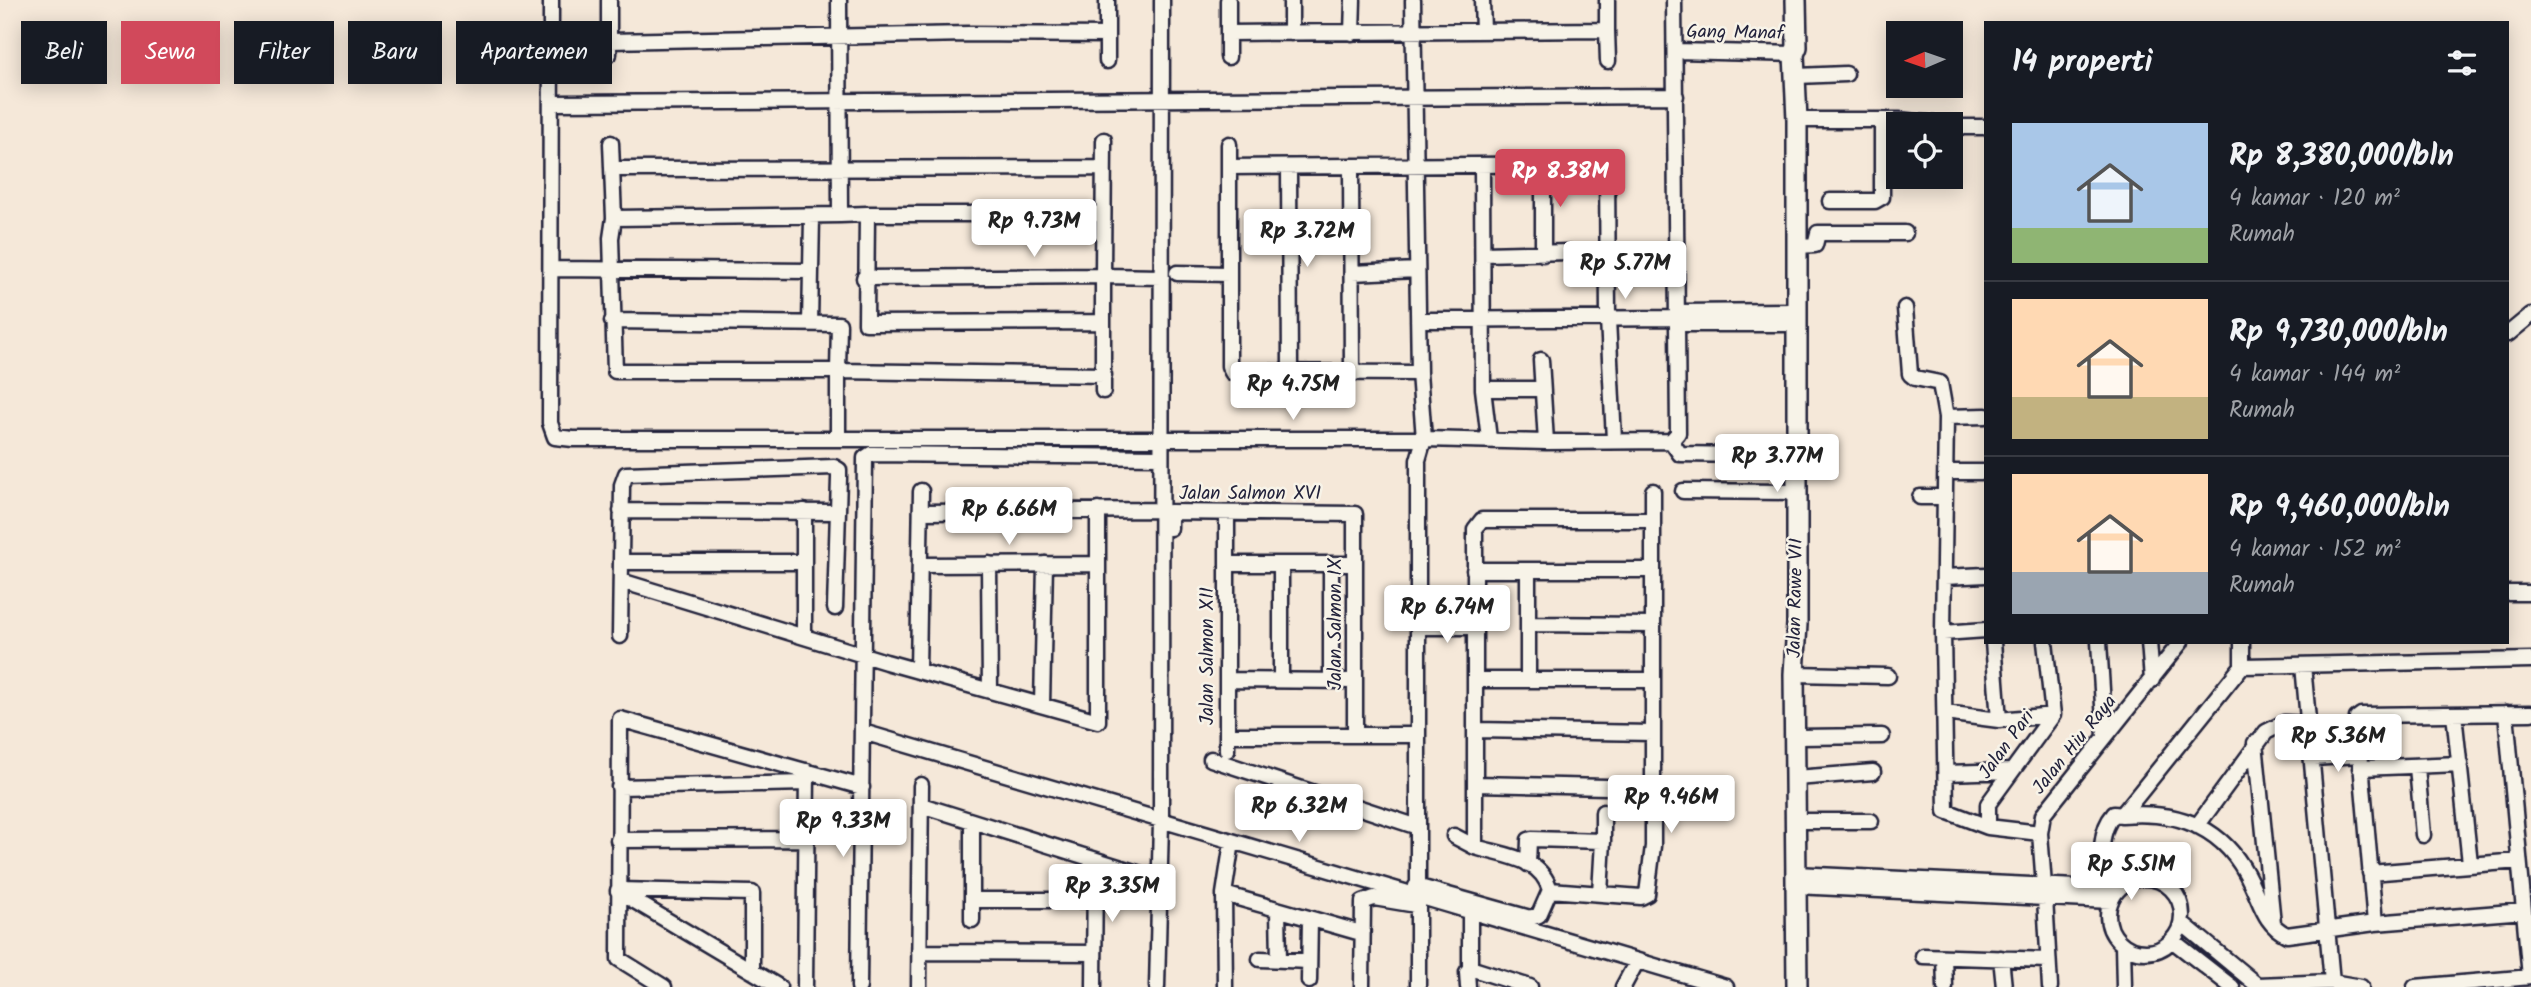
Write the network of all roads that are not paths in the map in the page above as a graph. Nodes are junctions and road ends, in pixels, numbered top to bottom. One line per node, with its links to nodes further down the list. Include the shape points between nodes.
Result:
1 (551, 0): 33 (street)
2 (609, 0): 21 (street, via 610,47)
3 (839, 0): 21 (street)
4 (1107, 0): 20 (street)
5 (1162, 0): 31 (street)
6 (1228, 0): 16 (street)
7 (1291, 0): 17 (street)
8 (1353, 0): 18 (street)
9 (1413, 0): 19 (street)
10 (1482, 0): 15 (street)
11 (1607, 0): 14 (street)
12 (1674, 0): 22 (street)
13 (1797, 0): 23 (main road, Jalan Rawe VII)
14 (1607, 30): 15 (street); 26 (street)
15 (1483, 32): 19 (street)
16 (1228, 33): 17 (street); 24 (street)
17 (1291, 33): 18 (street)
18 (1352, 33): 19 (street)
19 (1414, 33): 30 (street)
20 (1107, 35): 21 (street); 25 (street)
21 (838, 36): 32 (street)
22 (1676, 51): 23 (street, Gang Manaf); 29 (street)
23 (1794, 54): 28 (main road, Jalan Rawe VII)
24 (1228, 57)
25 (1107, 61)
26 (1608, 61)
27 (1846, 74): 28 (street)
28 (1797, 76): 34 (main road, Jalan Rawe VII)
29 (1676, 96): 30 (street); 75 (street)
30 (1415, 98): 31 (street); 42 (street)
31 (1161, 99): 32 (street); 70 (street)
32 (839, 101): 33 (street); 44 (street)
33 (552, 103): 63 (street)
34 (1797, 120): 35 (street); 58 (main road, Jalan Rawe VII)
35 (1882, 120): 36 (street); 51 (street, via 1881,197 1875,201)
36 (1886, 120)
37 (1963, 127): 38 (street)
38 (1984, 127)
39 (1104, 140): 48 (street)
40 (611, 143): 50 (street)
41 (1228, 144): 46 (street)
42 (1416, 164): 45 (street); 47 (street); 64 (street)
43 (1543, 164): 47 (street); 61 (street); 76 (street, via 1607,164)
44 (841, 166): 48 (street); 50 (street); 54 (street)
45 (1351, 166): 49 (street); 67 (street)
46 (1229, 167): 49 (street); 68 (street)
47 (1482, 167): 60 (street)
48 (1103, 168): 53 (street)
49 (1289, 168): 86 (street)
50 (612, 169): 56 (street)
51 (1830, 201)
52 (867, 214): 53 (street); 54 (street); 71 (street)
53 (1101, 214): 69 (street)
54 (840, 215): 55 (street)
55 (812, 217): 56 (street); 65 (street)
56 (614, 218): 62 (street)
57 (1905, 233): 58 (street, via 1818,233 1815,245)
58 (1798, 246): 74 (main road, Jalan Rawe VII)
59 (1570, 252): 61 (street)
60 (1483, 254): 61 (street); 78 (street)
61 (1543, 254)
62 (611, 268): 63 (street); 65 (street); 79 (street)
63 (551, 269): 96 (street, via 550,423 555,437)
64 (1417, 270): 67 (street); 77 (street)
65 (811, 271): 82 (street)
66 (1177, 273): 68 (street)
67 (1352, 273): 88 (street)
68 (1229, 274): 86 (street, via 1230,370 1236,374)
69 (1103, 276): 70 (street); 71 (street); 80 (street)
70 (1162, 277): 99 (street)
71 (864, 278): 81 (street)
72 (1905, 308): 95 (street, via 1910,374 1940,383)
73 (2531, 315): 84 (street)
74 (1797, 317): 75 (street); 103 (main road, Jalan Rawe VII)
75 (1678, 318): 76 (street); 101 (street, via 1678,433)
76 (1608, 319): 78 (street); 100 (street)
77 (1418, 320): 78 (street); 89 (street)
78 (1483, 320): 91 (street)
79 (612, 321): 82 (street); 87 (street, via 614,368 618,372)
80 (1103, 322): 81 (street); 90 (street)
81 (866, 323): 83 (street)
82 (810, 324): 83 (street)
83 (839, 324): 87 (street)
84 (2509, 333)
85 (1541, 360): 92 (street)
86 (1290, 370): 88 (street)
87 (838, 371): 90 (street); 96 (street)
88 (1352, 372): 89 (street)
89 (1419, 373): 97 (street)
90 (1104, 375): 93 (street)
91 (1483, 389): 92 (street); 98 (street)
92 (1541, 389): 102 (street)
93 (1103, 391)
94 (1984, 416): 95 (street)
95 (1946, 417): 105 (street)
96 (838, 439): 99 (street)
97 (1424, 439): 98 (street); 99 (street); 143 (street, via 1418,460)
98 (1489, 439): 102 (street)
99 (1165, 440): 104 (street); 115 (street)
100 (1614, 440): 101 (street); 102 (street)
101 (1671, 441): 103 (street, via 1680,454)
102 (1546, 442)
103 (1797, 456): 110 (main road, Jalan Rawe VII)
104 (1161, 457): 115 (street); 155 (street, via 867,455)
105 (1946, 472): 106 (street); 112 (street)
106 (1984, 472)
107 (920, 491): 118 (street)
108 (1653, 491): 121 (street)
109 (1684, 491): 110 (street)
110 (1797, 492): 160 (main road, Jalan Rawe VII)
111 (1920, 497): 112 (street)
112 (1945, 497): 136 (street)
113 (1098, 510): 115 (street, Jalan Salmon XVI); 118 (street, Jalan Salmon XVI); 126 (street)
114 (803, 511): 116 (street); 117 (street); 123 (street)
115 (1166, 511): 119 (street, Jalan Salmon XVI); 211 (street, via 1161,573)
116 (621, 512): 117 (street, via 621,485 626,474 834,467 839,470); 122 (street)
117 (838, 512): 140 (street)
118 (921, 512): 131 (street)
119 (1227, 513): 120 (street, Jalan Salmon XVI); 127 (street, Jalan Salmon XII)
120 (1355, 514): 130 (street, Jalan Salmon IX)
121 (1653, 520): 132 (street, via 1482,520 1475,529); 134 (street)
122 (621, 562): 123 (street); 137 (street)
123 (804, 562): 147 (street)
124 (989, 564): 125 (street); 131 (street); 170 (street)
125 (1045, 564): 126 (street); 171 (street)
126 (1098, 564): 171 (street, via 1098,721)
127 (1227, 564): 128 (street); 162 (street, Jalan Salmon XII)
128 (1281, 564): 129 (street); 163 (street)
129 (1331, 564): 130 (street); 168 (street)
130 (1355, 564): 169 (street, Jalan Salmon IX)
131 (920, 565): 159 (street)
132 (1474, 569): 133 (street); 144 (street)
133 (1528, 570): 134 (street); 141 (street)
134 (1653, 570): 142 (street)
135 (1984, 575): 136 (street)
136 (1944, 577): 146 (street)
137 (621, 581): 147 (street); 148 (street)
138 (2509, 593): 139 (street)
139 (2531, 593)
140 (835, 608)
141 (1528, 624): 142 (street); 165 (street)
142 (1653, 625): 166 (street)
143 (1419, 627): 144 (street); 184 (street)
144 (1475, 627): 164 (street)
145 (1984, 630): 146 (street)
146 (1943, 633): 172 (street)
147 (804, 635): 155 (street)
148 (620, 636)
149 (1993, 644): 177 (street)
150 (2045, 644): 176 (street, Jalan Pari)
151 (2099, 644): 187 (street)
152 (2148, 644): 167 (street)
153 (2179, 644): 167 (street, Jalan Hiu Raya)
154 (2242, 644): 158 (street)
155 (863, 653): 159 (street); 180 (street)
156 (2531, 660): 157 (street)
157 (2303, 665): 158 (street); 178 (street)
158 (2242, 666): 207 (street)
159 (918, 671): 170 (street)
160 (1794, 674): 161 (street); 186 (main road, Jalan Rawe VII)
161 (1888, 676)
162 (1227, 680): 163 (street); 182 (street, Jalan Salmon XII)
163 (1281, 680): 168 (street)
164 (1475, 680): 165 (street); 179 (street)
165 (1528, 680): 166 (street)
166 (1653, 680): 181 (street)
167 (2152, 680): 187 (street, Jalan Hiu Raya)
168 (1331, 681): 169 (street)
169 (1354, 681): 183 (street, Jalan Salmon IX)
170 (990, 691): 171 (street)
171 (1042, 705)
172 (1945, 713): 177 (street); 197 (street)
173 (2506, 713): 174 (street); 175 (street); 224 (street)
174 (2531, 713)
175 (2454, 714): 192 (street, via 2361,715 2357,718); 193 (street)
176 (2053, 715): 177 (street); 195 (street, Jalan Pari)
177 (1999, 720)
178 (2310, 724): 188 (street, via 2275,725); 190 (street)
179 (1475, 730): 181 (street); 200 (street)
180 (863, 732): 203 (street); 211 (street)
181 (1653, 733): 204 (street)
182 (1227, 735): 183 (street, Jalan Salmon XII); 189 (street)
183 (1355, 735): 184 (street, Jalan Salmon XII)
184 (1417, 735): 213 (street)
185 (1882, 736): 186 (street)
186 (1797, 737): 199 (main road, Jalan Rawe VII)
187 (2105, 737): 215 (street, Jalan Hiu Raya, via 2043,815)
188 (2255, 743): 212 (street); 246 (street)
189 (1227, 750)
190 (2314, 758): 192 (street); 247 (street)
191 (1211, 759): 213 (street)
192 (2360, 761): 194 (street); 227 (street)
193 (2460, 764): 194 (street); 225 (street)
194 (2417, 767): 216 (street)
195 (2011, 771): 197 (street); 214 (street, Jalan Pari, via 1988,804)
196 (1873, 772): 199 (street)
197 (1946, 773): 214 (street, via 1948,813)
198 (807, 777): 202 (street); 202 (street, via 620,719); 203 (street); 218 (street)
199 (1796, 778): 209 (main road, Jalan Rawe VII)
200 (1475, 784): 204 (street); 222 (street)
201 (921, 785): 205 (street)
202 (619, 787): 219 (street)
203 (862, 787): 270 (street)
204 (1653, 788): 233 (street, via 1647,894)
205 (921, 805): 208 (street); 251 (street)
206 (1603, 812): 220 (street)
207 (2122, 815): 212 (street, via 2160,814); 234 (street, via 2114,814 2105,825 2102,840)
208 (972, 821): 223 (street); 237 (street)
209 (1796, 821): 210 (street); 229 (main road, Jalan Rawe VII)
210 (1871, 821)
211 (1161, 822): 221 (street); 228 (street)
212 (2197, 826): 246 (street, via 2227,842)
213 (1418, 827): 236 (street)
214 (1988, 827): 215 (street)
215 (2040, 833): 232 (street, Jalan Hiu Raya)
216 (2423, 835)
217 (1454, 836): 222 (street)
218 (806, 839): 219 (street); 269 (street)
219 (618, 840): 230 (street)
220 (1603, 841): 226 (street, via 1532,839); 233 (street)
221 (1231, 842): 235 (street); 236 (street)
222 (1475, 847): 226 (street)
223 (1095, 860): 228 (street); 238 (street)
224 (2519, 861): 225 (street); 240 (street)
225 (2470, 863): 227 (street)
226 (1528, 864): 231 (street, via 1546,875)
227 (2370, 873): 245 (street)
228 (1160, 880): 273 (street)
229 (1795, 880): 232 (street); 280 (main road, Jalan Rawe VII)
230 (618, 890): 262 (street); 262 (street, via 752,893); 267 (street, via 619,959)
231 (1550, 890): 233 (street); 236 (street, via 1539,915 1530,918)
232 (2045, 892): 234 (street); 258 (street, Jalan Hiu Raya)
233 (1600, 893)
234 (2111, 893): 244 (street, via 2140,878 2163,883 2179,900); 250 (street, via 2108,917)
235 (1224, 894): 239 (street); 274 (street)
236 (1416, 896): 241 (street); 248 (street, via 1368,898 1363,902); 276 (street)
237 (972, 900): 238 (street); 243 (street)
238 (1094, 900): 252 (street)
239 (1278, 910): 242 (street); 257 (street)
240 (2524, 911): 245 (street); 263 (street)
241 (1470, 912): 260 (street); 261 (street)
242 (1311, 919): 248 (street); 259 (street)
243 (972, 920)
244 (2182, 923): 249 (street); 265 (street, via 2257,985)
245 (2375, 923): 247 (street)
246 (2273, 926): 247 (street, via 2287,935)
247 (2329, 930): 265 (street)
248 (1362, 933): 275 (street)
249 (2173, 940): 250 (street, via 2154,952); 285 (street)
250 (2123, 946): 284 (street)
251 (919, 952): 252 (street); 271 (street)
252 (1094, 954): 272 (street)
253 (1923, 956): 254 (street)
254 (1944, 957): 255 (street); 281 (street)
255 (2001, 958): 258 (street); 282 (street)
256 (1260, 959): 257 (street)
257 (1279, 960): 259 (street)
258 (2048, 960): 283 (street, Jalan Hiu Raya)
259 (1309, 961): 264 (street)
260 (1637, 961): 278 (street); 279 (street)
261 (1470, 968): 266 (street); 277 (street)
262 (752, 971): 268 (street)
263 (2530, 977): 287 (street)
264 (1309, 981)
265 (2332, 982): 286 (street)
266 (1523, 986)
267 (664, 987)
268 (779, 987)
269 (805, 987)
270 (859, 987)
271 (919, 987)
272 (1094, 987)
273 (1157, 987)
274 (1225, 987)
275 (1362, 987)
276 (1418, 987)
277 (1468, 987)
278 (1623, 987)
279 (1726, 987)
280 (1797, 987)
281 (1945, 987)
282 (2004, 987)
283 (2050, 987)
284 (2124, 987)
285 (2232, 987)
286 (2361, 987)
287 (2415, 987)

